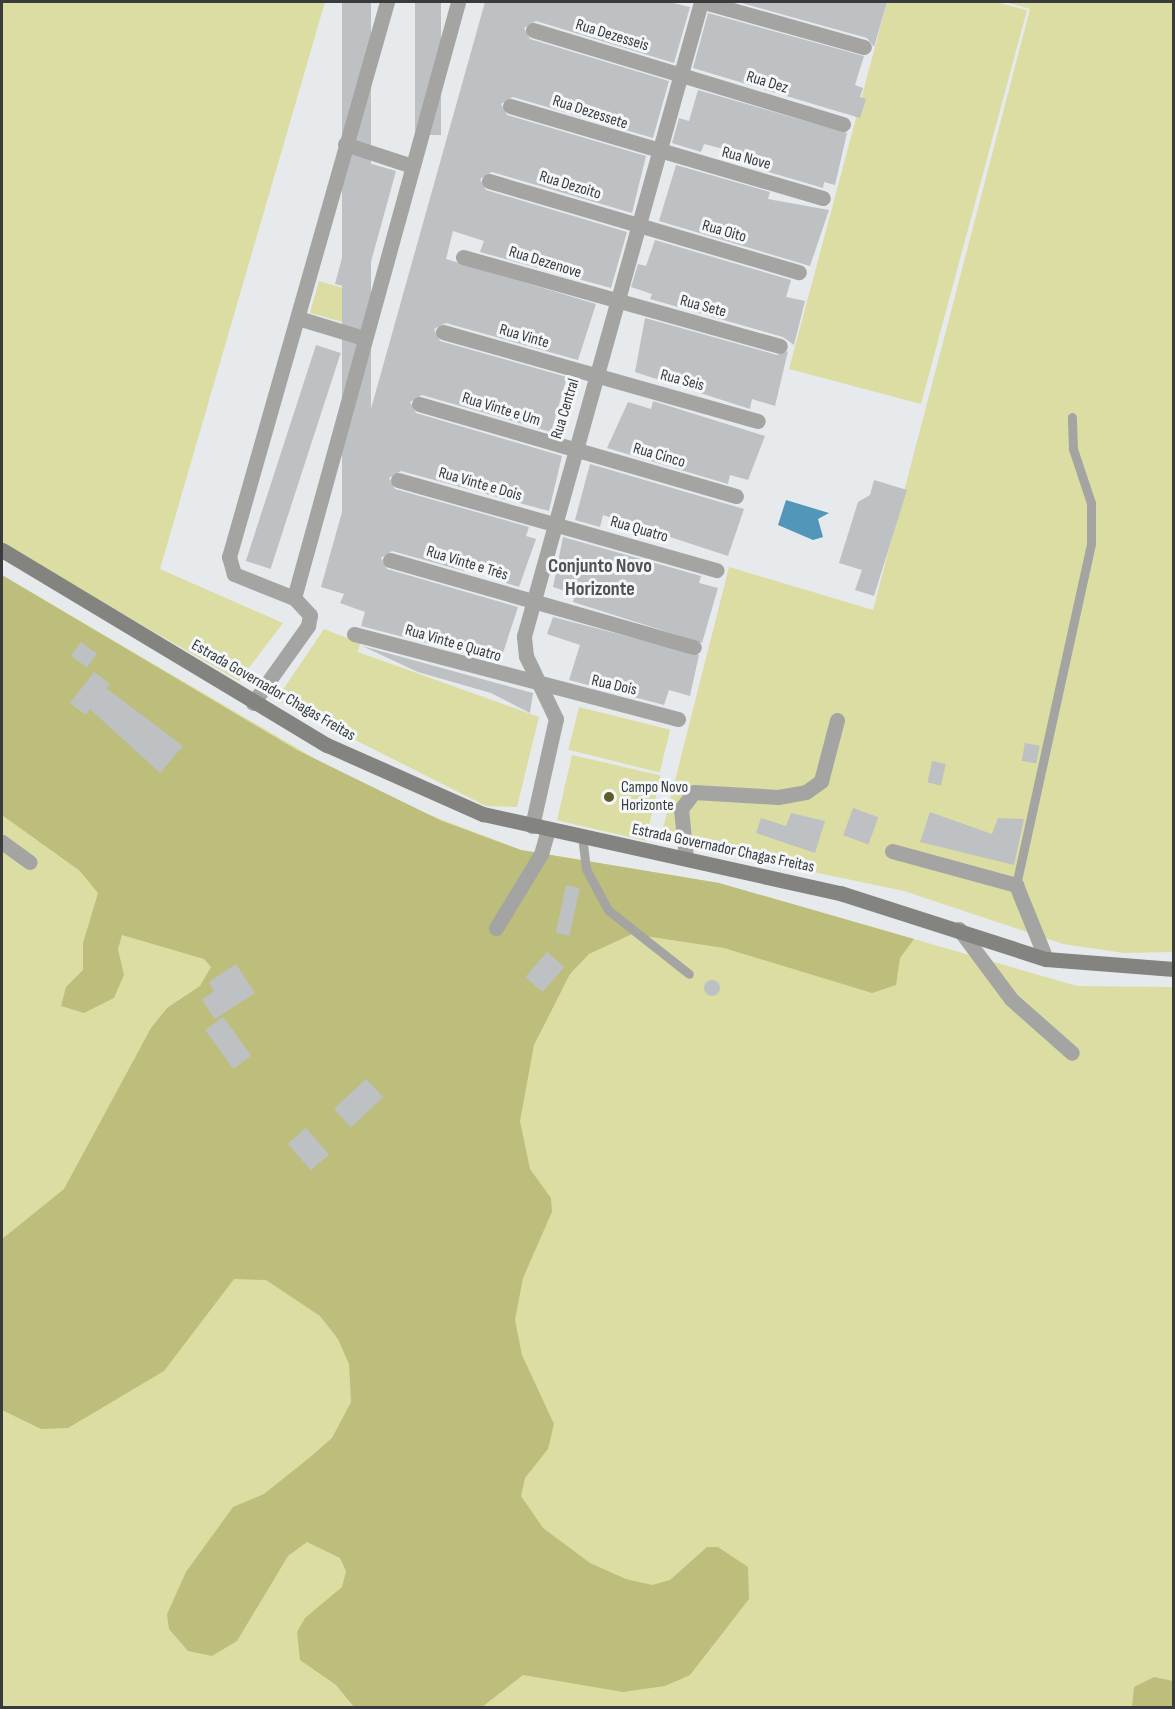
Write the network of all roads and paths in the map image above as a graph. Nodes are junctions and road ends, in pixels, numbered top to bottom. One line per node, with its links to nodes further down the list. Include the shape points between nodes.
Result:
1 (387, 2): 9 (street)
2 (458, 2): 11 (street)
3 (702, 2): 5 (street); 6 (street, Rua Central)
4 (533, 30): 6 (street, Rua Dezesseis)
5 (864, 47)
6 (681, 76): 8 (street, Rua Dez); 10 (street, Rua Central)
7 (510, 106): 10 (street, Rua Dezessete)
8 (843, 124)
9 (345, 144): 11 (street); 18 (street)
10 (659, 154): 13 (street, Rua Nove); 14 (street, Rua Central)
11 (412, 166): 20 (street)
12 (489, 181): 14 (street, Rua Dezoito)
13 (823, 198)
14 (640, 226): 16 (street, Rua Oito); 17 (street, Rua Central)
15 (463, 257): 17 (street, Rua Dezenove)
16 (799, 272)
17 (616, 303): 21 (street, Rua Sete); 22 (street, Rua Central)
18 (298, 318): 20 (street); 33 (street, via 228,564 245,581)
19 (443, 332): 22 (street, Rua Vinte)
20 (364, 338): 33 (street)
21 (780, 346)
22 (595, 376): 25 (street, Rua Seis); 26 (street, Rua Central)
23 (419, 404): 26 (street, Rua Vinte e Um)
24 (1072, 417): 48 (lane, via 1073,449 1091,502 1092,544)
25 (758, 421)
26 (572, 451): 28 (street, Rua Cinco); 29 (street, Rua Central)
27 (398, 480): 29 (street, Rua Vinte e Dois)
28 (736, 496)
29 (552, 524): 32 (street, Rua Quatro); 34 (street, Rua Central)
30 (2, 550): 38 (main road, Estrada Governador Chagas Freitas)
31 (390, 560): 34 (street, Rua Vinte e Três)
32 (717, 570)
33 (294, 598): 38 (street, via 309,611 308,626)
34 (532, 603): 36 (street, Rua Vinte e Três); 37 (street, Rua Central, via 525,650)
35 (354, 634): 37 (street, Rua Vinte e Quatro)
36 (694, 647)
37 (542, 688): 39 (street, Rua Dois); 41 (street, Rua Central, via 556,725)
38 (253, 704): 41 (main road, Estrada Governador Chagas Freitas, via 400,782 483,814)
39 (678, 719)
40 (837, 720): 46 (street, via 821,781 806,792 778,797 693,792 681,809)
41 (532, 826): 42 (main road, Estrada Governador Chagas Freitas)
42 (548, 830): 43 (main road, Estrada Governador Chagas Freitas); 49 (street, via 541,854)
43 (582, 836): 46 (main road, Estrada Governador Chagas Freitas); 53 (lane, via 586,869 608,910)
44 (2, 842): 47 (street)
45 (892, 851): 48 (street)
46 (686, 858): 50 (main road, Estrada Governador Chagas Freitas, via 840,893)
47 (30, 861)
48 (1016, 885): 51 (street)
49 (496, 928)
50 (959, 929): 51 (main road, Estrada Governador Chagas Freitas); 54 (street, via 1011,999)
51 (1046, 959): 52 (main road, Estrada Governador Chagas Freitas)
52 (1173, 969)
53 (689, 974)
54 (1072, 1053)

